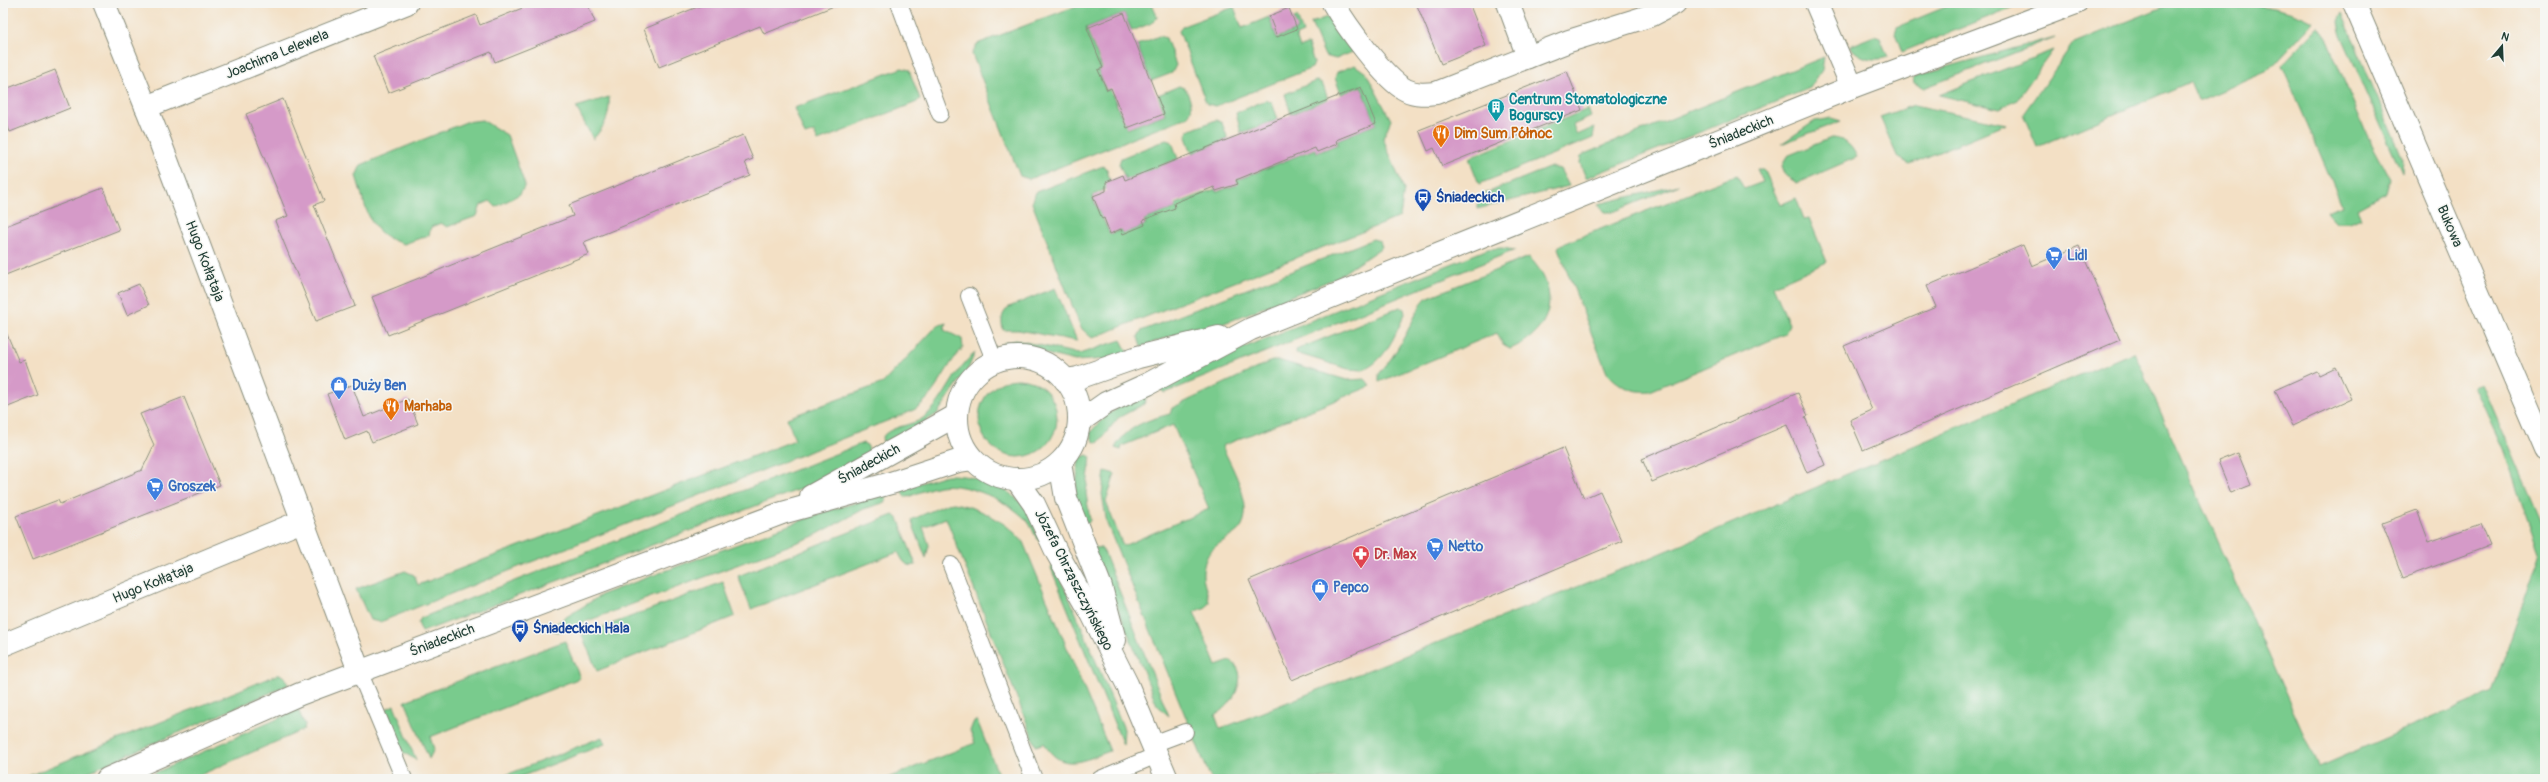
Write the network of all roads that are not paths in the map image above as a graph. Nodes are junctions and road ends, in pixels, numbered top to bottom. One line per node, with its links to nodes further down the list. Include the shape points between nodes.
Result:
1 (104, 3): 14 (street, Hugo Kołłątaja)
2 (408, 3): 14 (street, Joachima Lelewela)
3 (899, 3): 15 (lane)
4 (1333, 3): 12 (street, via 1361,43 1395,82 1406,90 1419,94 1436,93)
5 (1508, 3): 12 (street)
6 (1675, 3): 12 (street, via 1652,15 1569,41)
7 (1816, 3): 13 (street)
8 (2062, 3): 11 (street, Śniadeckich)
9 (2076, 3): 11 (street, Śniadeckich)
10 (2354, 3): 22 (street, Bukowa)
11 (2034, 19): 13 (street, Śniadeckich)
12 (1528, 57)
13 (1852, 87): 17 (street, Śniadeckich)
14 (146, 107): 27 (street, Hugo Kołłątaja)
15 (940, 114)
16 (969, 296): 18 (lane)
17 (1251, 329): 19 (street, Śniadeckich, via 1138,357); 21 (street, Śniadeckich, via 1148,384 1106,403)
18 (995, 362): 19 (street, via 1028,358 1054,369); 20 (street, via 983,368 968,383 959,402)
19 (1065, 380): 21 (street, via 1077,404)
20 (957, 415): 23 (street, via 960,439); 26 (street, Śniadeckich)
21 (1079, 422): 24 (street, via 1073,446)
22 (2545, 449)
23 (972, 459): 25 (street, via 992,474); 26 (street, Śniadeckich, via 958,460 891,483)
24 (1060, 463): 25 (street, via 1040,475); 31 (street, Józefa Chrząszczyńskiego, via 1066,498 1101,587)
25 (1017, 480): 31 (street, Józefa Chrząszczyńskiego, via 1034,504 1057,553 1092,614)
26 (782, 513): 30 (street, Śniadeckich)
27 (302, 521): 29 (street, Hugo Kołłątaja); 30 (street, Hugo Kołłątaja)
28 (951, 565): 36 (lane)
29 (3, 645)
30 (359, 671): 34 (street, Śniadeckich, via 300,694); 35 (lane)
31 (1127, 684): 33 (street, Józefa Chrząszczyńskiego)
32 (1185, 732): 33 (lane)
33 (1155, 750): 37 (lane); 38 (street, Józefa Chrząszczyńskiego)
34 (107, 779)
35 (404, 779)
36 (1034, 779)
37 (1100, 779)
38 (1166, 779)

